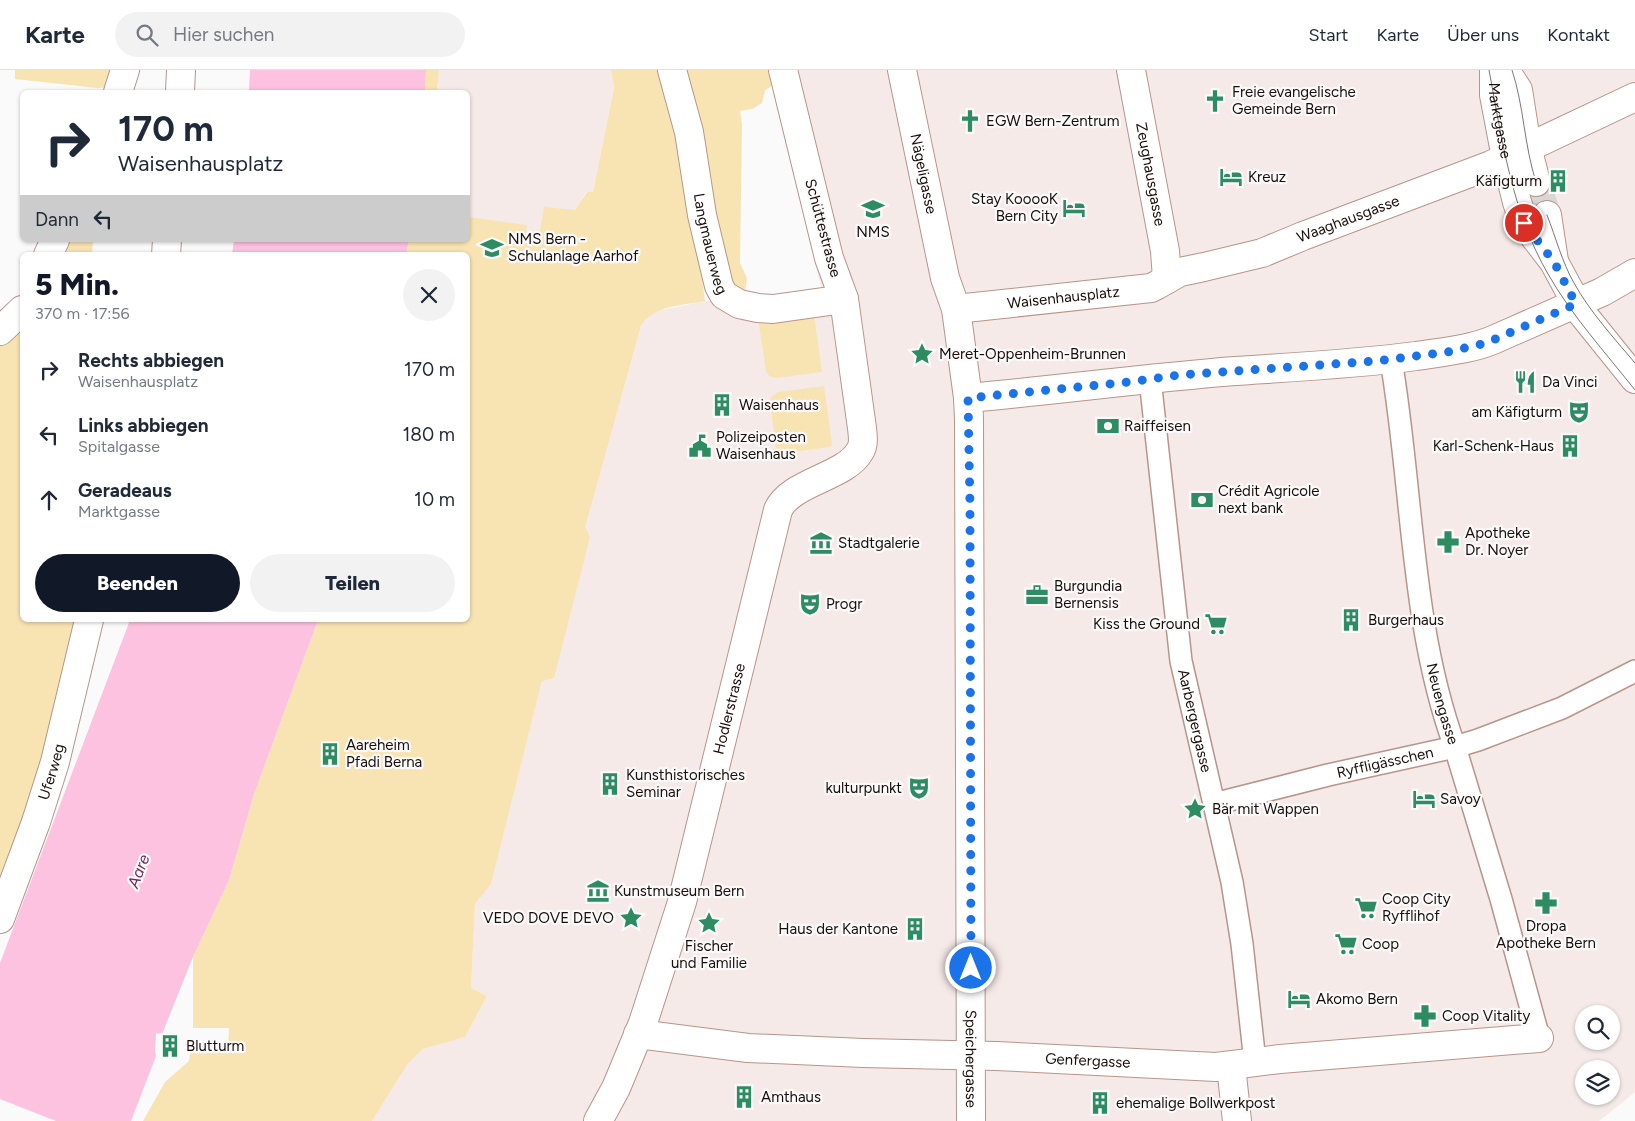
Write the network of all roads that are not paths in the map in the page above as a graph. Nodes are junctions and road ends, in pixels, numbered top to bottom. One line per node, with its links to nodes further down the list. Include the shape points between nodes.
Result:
1 (125, 70): 9 (street)
2 (181, 70): 10 (street)
3 (672, 70): 18 (street, Langmauerweg, via 689,132 715,274 724,295 739,304 765,308)
4 (783, 70): 18 (street, Schüttestrasse, via 829,258)
5 (902, 70): 20 (street, Nägeligasse, via 945,278)
6 (1131, 70): 17 (street, Zeughausgasse)
7 (1494, 70): 12 (street, Marktgasse, via 1494,95)
8 (1505, 70): 12 (street, Marktgasse, via 1518,90)
9 (119, 90)
10 (180, 90)
11 (1635, 98): 12 (street, Waaghausgasse)
12 (1517, 152): 13 (street, Marktgasse); 15 (street, Marktgasse, via 1514,192 1524,223); 17 (street, Waaghausgasse, via 1491,165 1262,253 1180,272)
13 (1536, 182)
14 (1548, 215): 15 (street)
15 (1554, 262): 19 (street)
16 (1635, 272): 19 (street)
17 (1167, 280): 20 (street, Waisenhausplatz, via 1144,289)
18 (844, 299): 26 (street, Schüttestrasse)
19 (1576, 304): 23 (street, via 1481,345); 25 (street)
20 (956, 308): 27 (street)
21 (20, 312): 22 (street)
22 (0, 331)
23 (1391, 360): 24 (street); 30 (street, Neuengasse, via 1430,660)
24 (1150, 379): 27 (street); 31 (street, Aarbergergasse, via 1180,661)
25 (1635, 379)
26 (856, 386): 33 (street, Hodlerstrasse, via 862,428 860,452 846,465 787,497 778,510 687,884)
27 (968, 398): 35 (street, Speichergasse)
28 (89, 622): 32 (street, Uferweg, via 56,762)
29 (1635, 671): 30 (street, Ryffligässchen, via 1562,708)
30 (1455, 747): 31 (street, Ryffligässchen); 34 (street, Neuengasse)
31 (1214, 804): 36 (street, Aarbergergasse, via 1241,935)
32 (0, 919)
33 (638, 1034): 35 (street, Genfergasse, via 748,1048); 37 (street, Hodlerstrasse, via 616,1088)
34 (1539, 1038): 36 (street, Genfergasse)
35 (970, 1056): 36 (street, Genfergasse, via 1216,1067); 38 (street, Speichergasse)
36 (1243, 1064): 39 (street, Aarbergergasse)
37 (598, 1121)
38 (971, 1121)
39 (1236, 1121)

